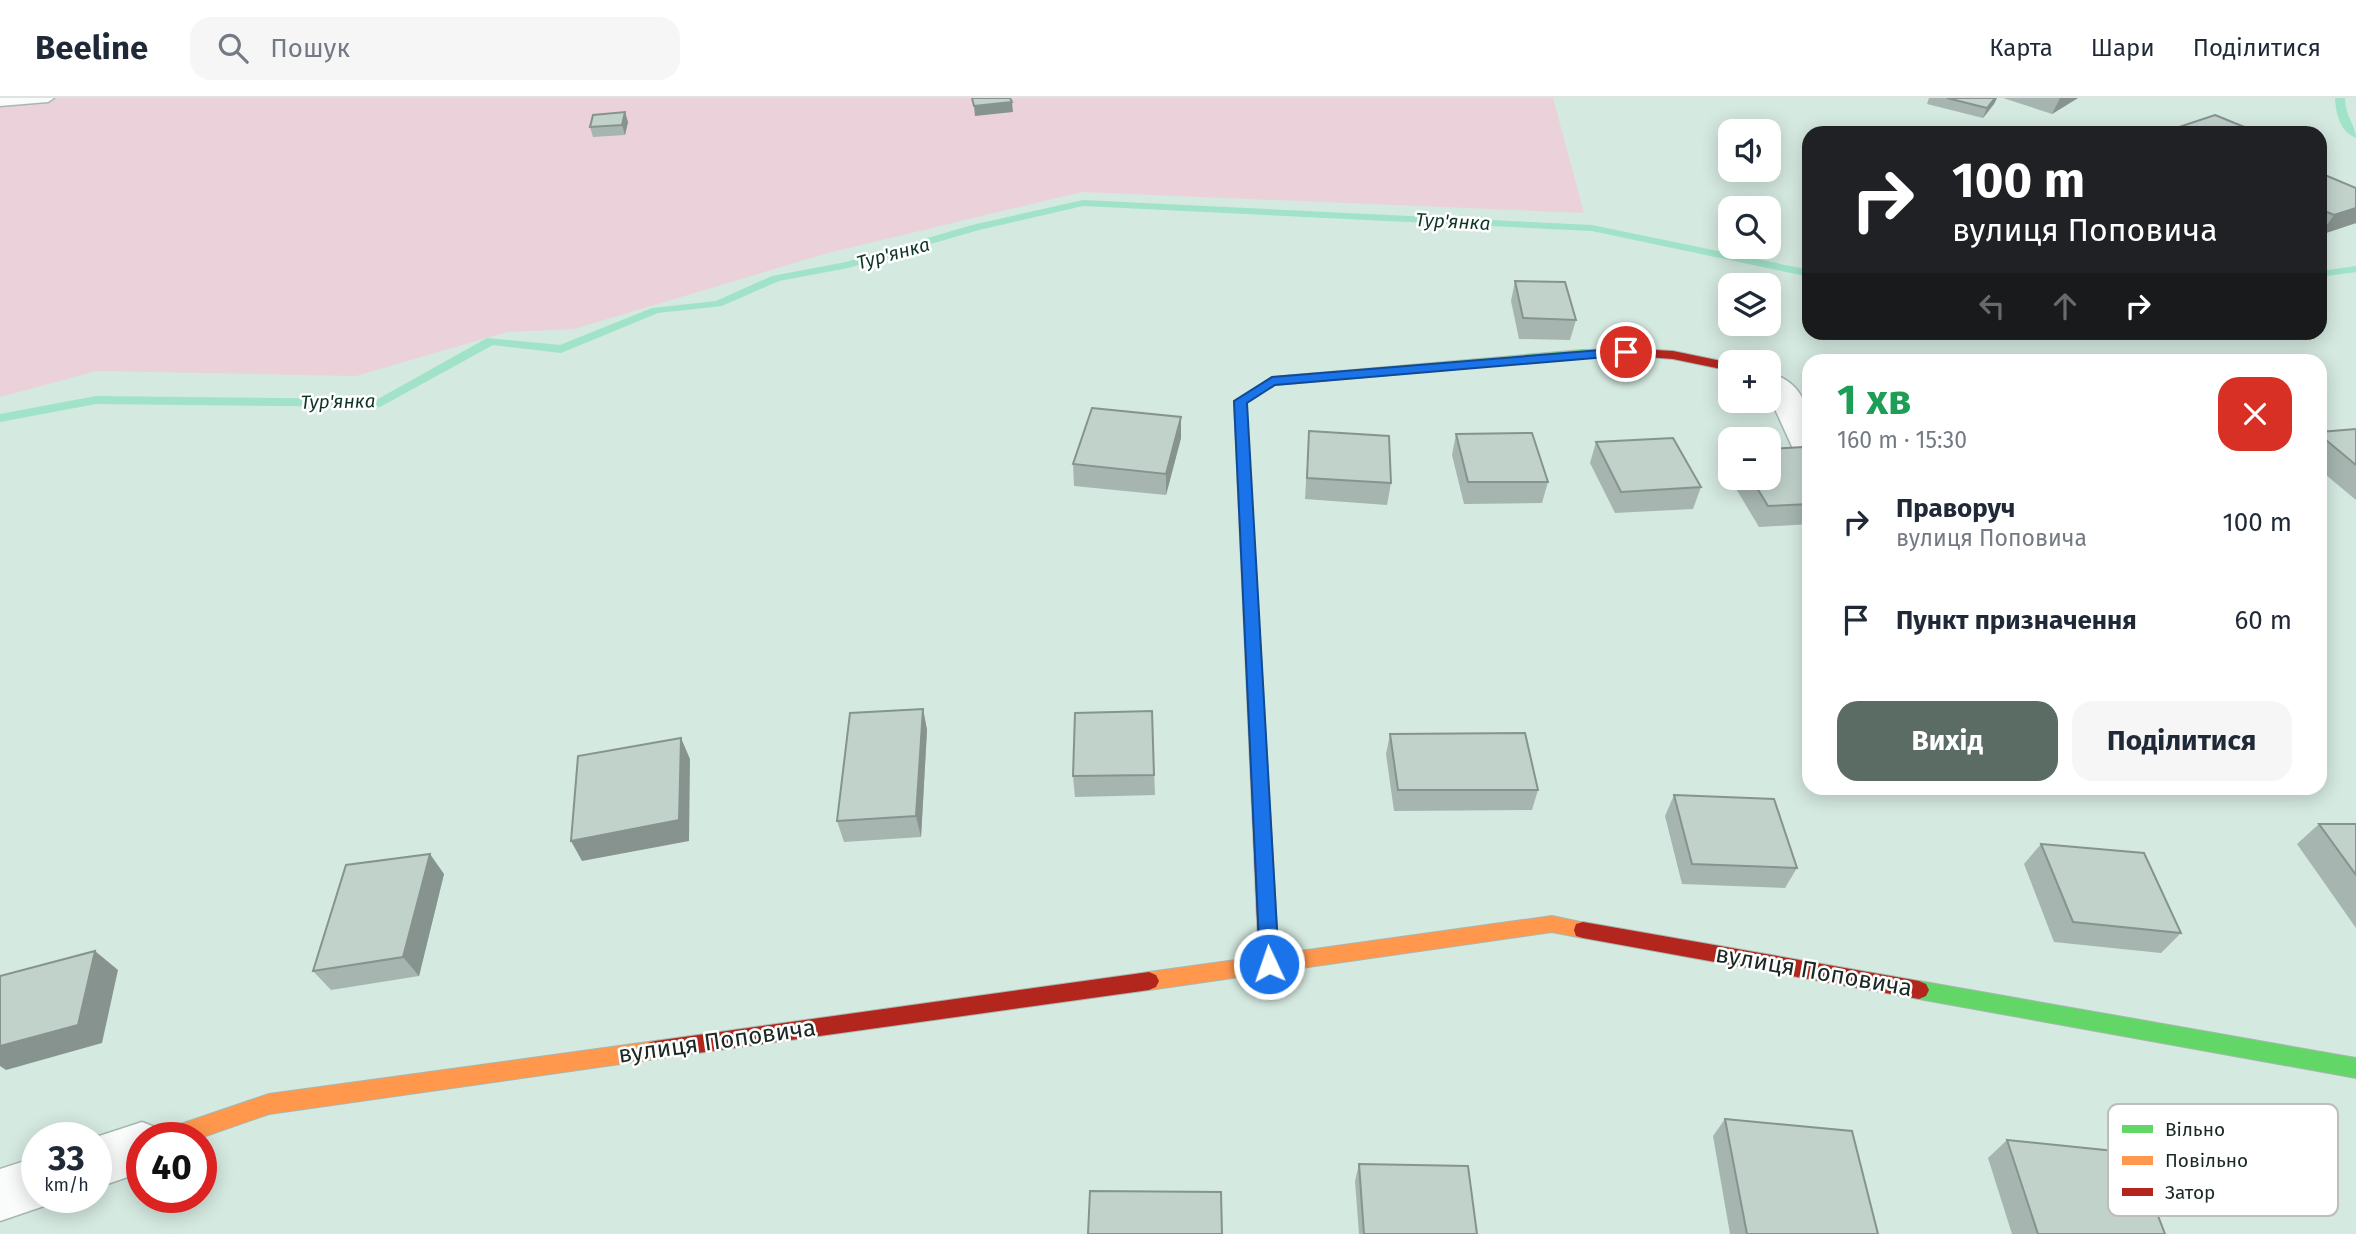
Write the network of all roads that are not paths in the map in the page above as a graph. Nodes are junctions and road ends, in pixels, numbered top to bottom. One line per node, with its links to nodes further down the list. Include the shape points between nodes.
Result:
1 (48, 98): 2 (lane)
2 (0, 102)
3 (1718, 363): 6 (street, via 1700,357 1626,352 1561,356 1272,381 1240,401)
4 (1781, 390): 5 (street)
5 (1802, 432)
6 (1269, 964): 7 (street, вулиця Поповича, via 1552,924); 8 (street, вулиця Поповича, via 269,1104)
7 (2356, 1068)
8 (216, 1122)
9 (21, 1188): 10 (street)
10 (0, 1195)

